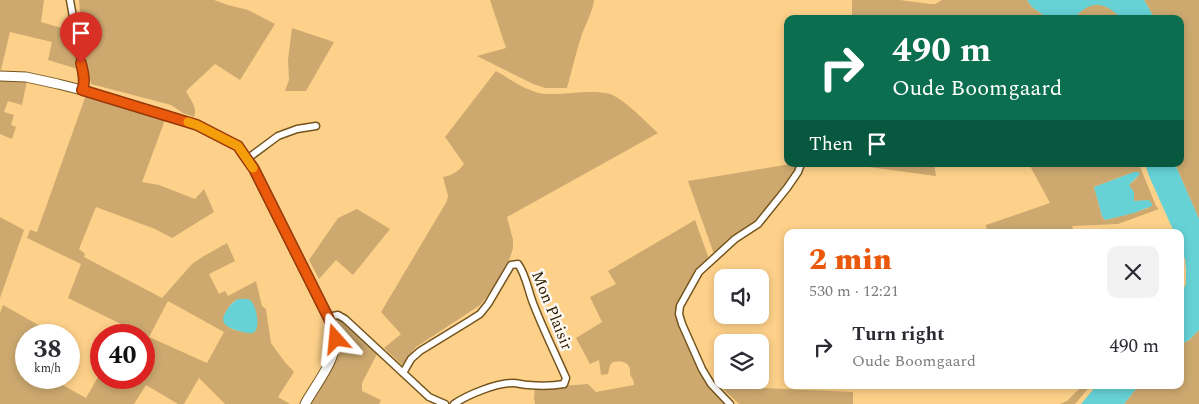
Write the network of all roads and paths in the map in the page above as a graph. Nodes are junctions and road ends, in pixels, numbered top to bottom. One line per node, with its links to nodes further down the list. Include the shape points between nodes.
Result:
1 (70, 0): 3 (street, via 84,79)
2 (0, 76): 3 (street, via 26,77)
3 (82, 90): 5 (street, via 197,125 238,146)
4 (316, 126): 5 (street, via 278,136)
5 (247, 159): 7 (street)
6 (800, 167): 12 (street, via 758,224 735,239 699,272 680,306 682,324 702,369)
7 (328, 317): 8 (street, via 338,315 345,319); 9 (street, via 334,330 335,346)
8 (403, 373): 10 (street, via 429,397); 11 (street, Mon Plaisir, via 420,351 480,314 511,265 518,264 566,378 564,384 504,384)
9 (306, 404)
10 (445, 404)
11 (454, 404)
12 (730, 404)

